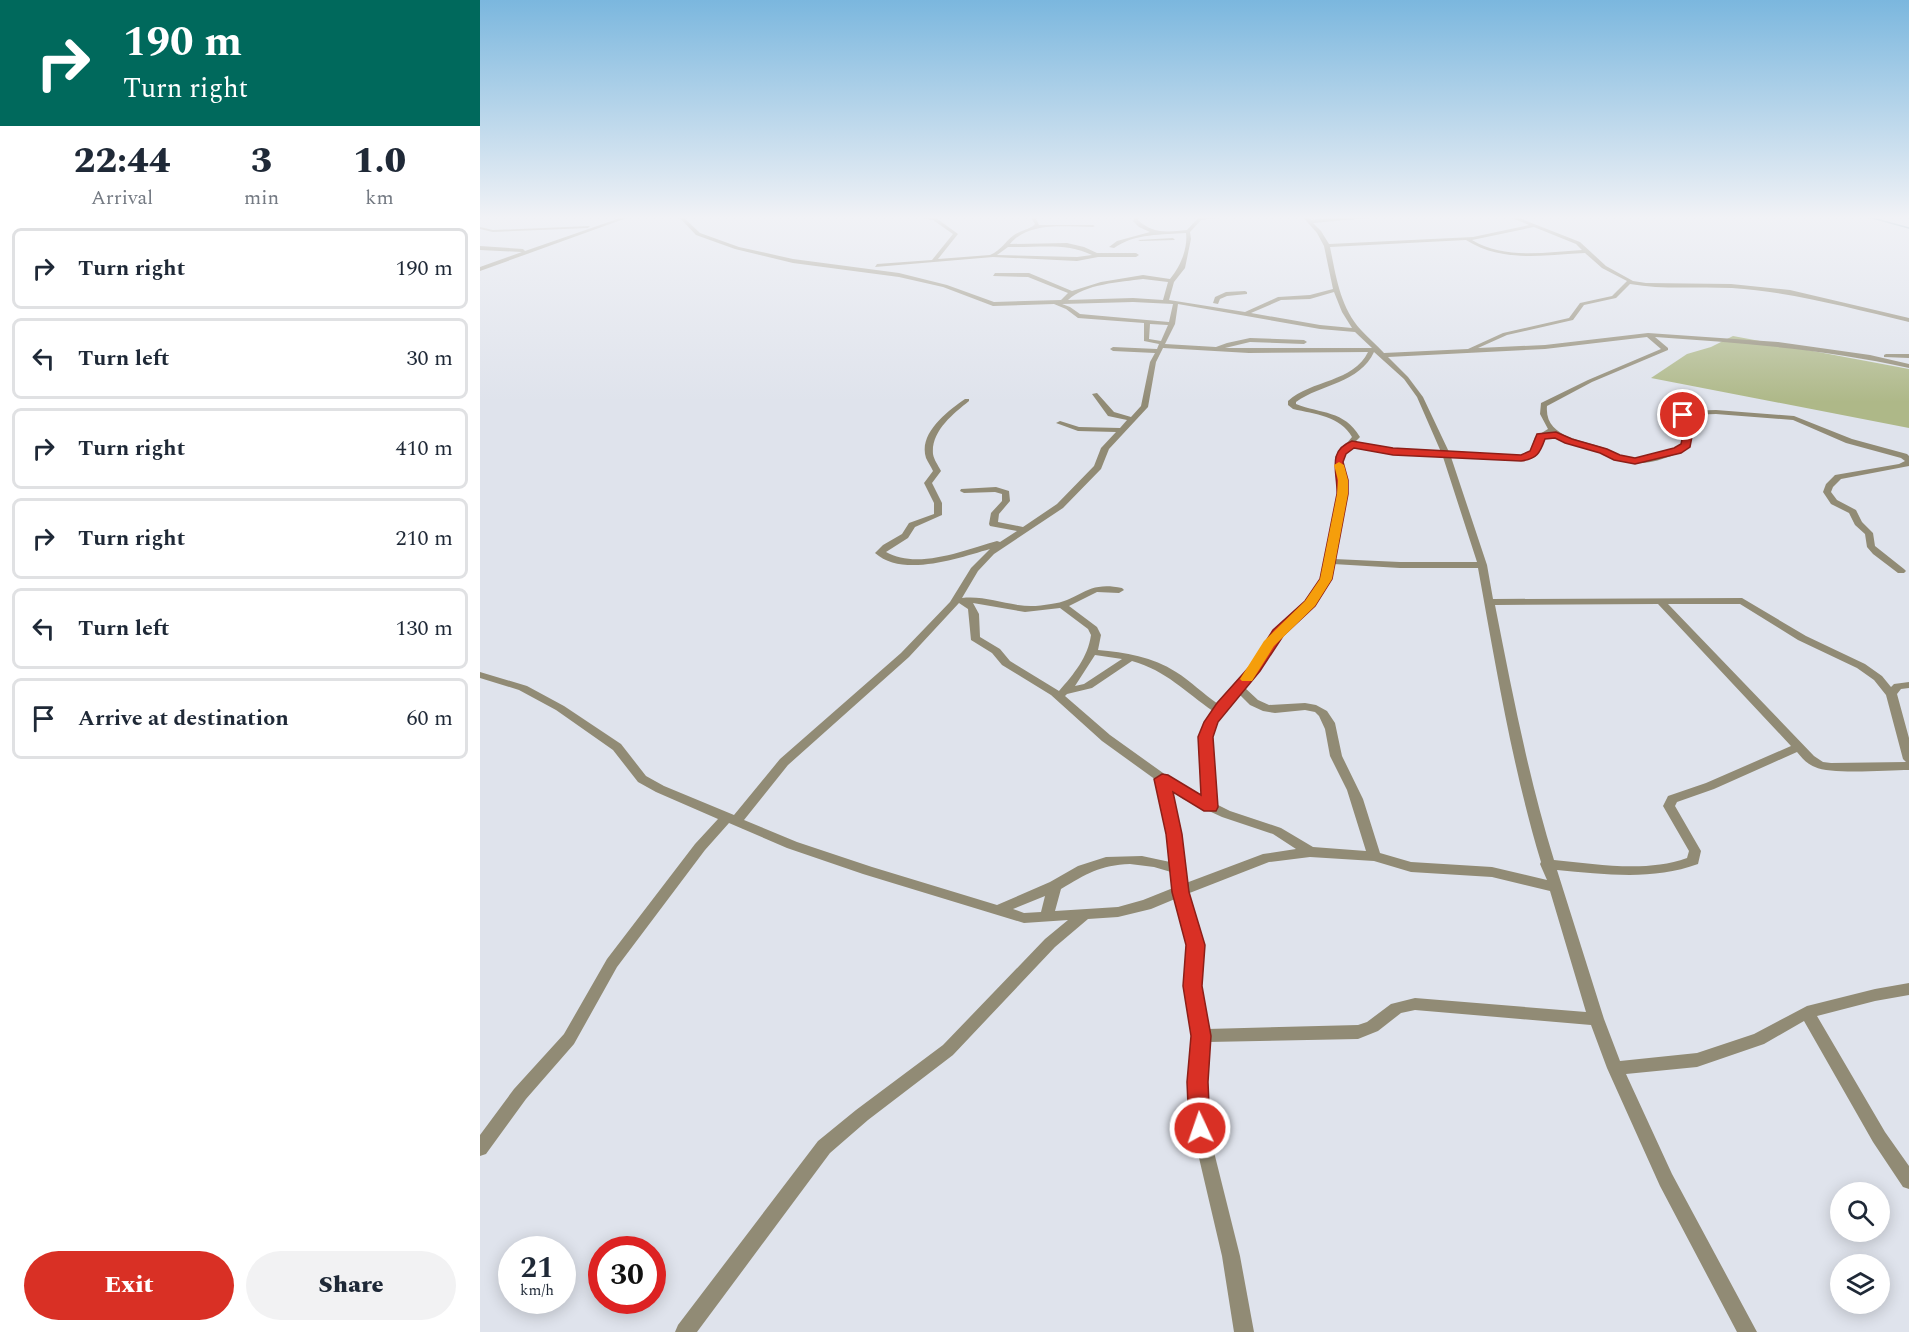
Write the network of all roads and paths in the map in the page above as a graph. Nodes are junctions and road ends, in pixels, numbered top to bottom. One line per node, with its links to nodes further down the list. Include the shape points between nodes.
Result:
1 (914, 278): 16 (street, via 993,303)
2 (1037, 278): 12 (street)
3 (1136, 278): 12 (street)
4 (1151, 278): 8 (street)
5 (1175, 278): 8 (street)
6 (1334, 278): 10 (street)
7 (1623, 278): 9 (street)
8 (1172, 281): 11 (street)
9 (1629, 282): 20 (street, via 1791,292); 31 (street, via 1614,297 1582,304 1571,319 1505,334)
10 (1336, 290): 19 (street, via 1310,297 1280,298); 24 (street)
11 (1169, 291): 14 (street); 15 (street)
12 (1072, 293): 17 (street)
13 (1245, 293): 18 (street, via 1224,294 1217,298)
14 (1179, 297): 15 (street); 18 (street); 22 (street)
15 (1166, 301): 17 (street)
16 (1052, 302): 17 (street); 21 (street, via 1078,316)
17 (1063, 302)
18 (1217, 305): 19 (street)
19 (1246, 313): 23 (street)
20 (1909, 320)
21 (1147, 323): 22 (street); 27 (street, via 1146,340)
22 (1172, 324): 27 (street)
23 (1310, 325): 24 (street); 26 (street)
24 (1357, 330): 32 (street)
25 (1648, 335): 31 (street); 34 (street, via 1778,344); 41 (street, via 1666,349 1544,405)
26 (1304, 342): 29 (street, via 1254,338); 30 (street)
27 (1160, 347): 28 (street); 29 (street); 38 (street, via 1144,407)
28 (1113, 349)
29 (1217, 350): 30 (street)
30 (1299, 350): 32 (street)
31 (1469, 351): 32 (street)
32 (1378, 352): 42 (street, via 1342,377 1303,393 1291,403 1341,420 1356,437); 43 (street, via 1420,397)
33 (1909, 356): 34 (street)
34 (1870, 357): 35 (street)
35 (1909, 366)
36 (1095, 394): 38 (street, via 1111,414)
37 (967, 400): 47 (street, via 946,417 932,436 929,452 937,471 928,483 938,499 938,515 912,525 905,536 880,553 914,564)
38 (1132, 419): 40 (street)
39 (1060, 423): 40 (street, via 1078,429)
40 (1122, 430): 45 (street, via 1105,448 1098,467 1060,506)
41 (1551, 433): 43 (street, via 1538,439 1535,452 1529,457); 51 (street, via 1635,461 1686,445 1689,430 1695,426 1684,417 1686,413 1749,414 1794,418 1850,441 1904,456 1909,460 1907,464 1838,477 1827,492 1834,502 1854,512 1869,533 1871,547)
42 (1352, 444): 43 (street); 48 (street, via 1339,457 1342,494)
43 (1446, 455): 49 (street)
44 (964, 491): 45 (street, via 996,489 1006,493 1006,501 995,513 993,524)
45 (1025, 530): 46 (street)
46 (1003, 543): 47 (street); 50 (street)
47 (961, 553): 50 (street)
48 (1330, 561): 49 (street); 61 (street, via 1326,579 1310,604 1278,633)
49 (1482, 565): 55 (street)
50 (976, 568): 53 (street)
51 (1901, 571)
52 (1119, 590): 56 (street, via 1092,589)
53 (960, 600): 56 (street, via 988,600 1025,609); 62 (street, via 971,606 976,618 975,638 996,651 1006,663); 70 (street, via 905,655 784,762)
54 (1660, 601): 55 (street); 63 (street, via 1742,601 1802,638 1861,666); 65 (street)
55 (1490, 602): 73 (street, via 1520,761)
56 (1062, 605): 57 (street, via 1092,627 1096,635)
57 (1091, 652): 58 (street); 62 (street)
58 (1130, 658): 62 (street, via 1088,686); 64 (street, via 1167,671)
59 (480, 675): 70 (street, via 523,688 560,708 617,747 642,779)
60 (1909, 685): 63 (street, via 1898,686)
61 (1239, 688): 64 (street); 72 (street, via 1264,708 1306,706 1323,713)
62 (1062, 694): 68 (street, via 1097,731)
63 (1891, 694): 66 (street)
64 (1219, 710): 69 (street, via 1206,737)
65 (1798, 747): 67 (street, via 1810,759 1831,767); 73 (street, via 1672,800 1669,807 1695,851 1693,861 1682,867 1639,871)
66 (1909, 759)
67 (1909, 766)
68 (1162, 779): 69 (street); 74 (street)
69 (1210, 807): 71 (street, via 1277,831)
70 (731, 819): 78 (street, via 868,871); 86 (street, via 700,847 617,956 569,1039 520,1094)
71 (1310, 852): 72 (street); 77 (street, via 1268,857)
72 (1374, 856): 76 (street, via 1411,867 1492,872)
73 (1547, 864): 76 (street)
74 (1178, 868): 75 (street, via 1143,860 1110,860 1082,869); 77 (street)
75 (1055, 886): 78 (street); 80 (street)
76 (1554, 887): 83 (street)
77 (1180, 892): 79 (street, via 1118,912); 84 (street, via 1196,945 1192,986)
78 (999, 910): 80 (street, via 1024,918)
79 (1084, 915): 80 (street); 88 (street, via 1050,943 948,1050 824,1147)
80 (1046, 917)
81 (1909, 989): 82 (street)
82 (1808, 1012): 85 (street, via 1760,1039 1696,1060); 87 (street, via 1879,1137)
83 (1596, 1019): 84 (street, via 1415,1004 1395,1007 1369,1030 1358,1032); 85 (street)
84 (1201, 1036): 89 (street, via 1197,1082 1200,1128 1231,1256)
85 (1615, 1068): 90 (street, via 1666,1180)
86 (480, 1148)
87 (1909, 1181)
88 (685, 1332)
89 (1244, 1332)
90 (1747, 1332)

